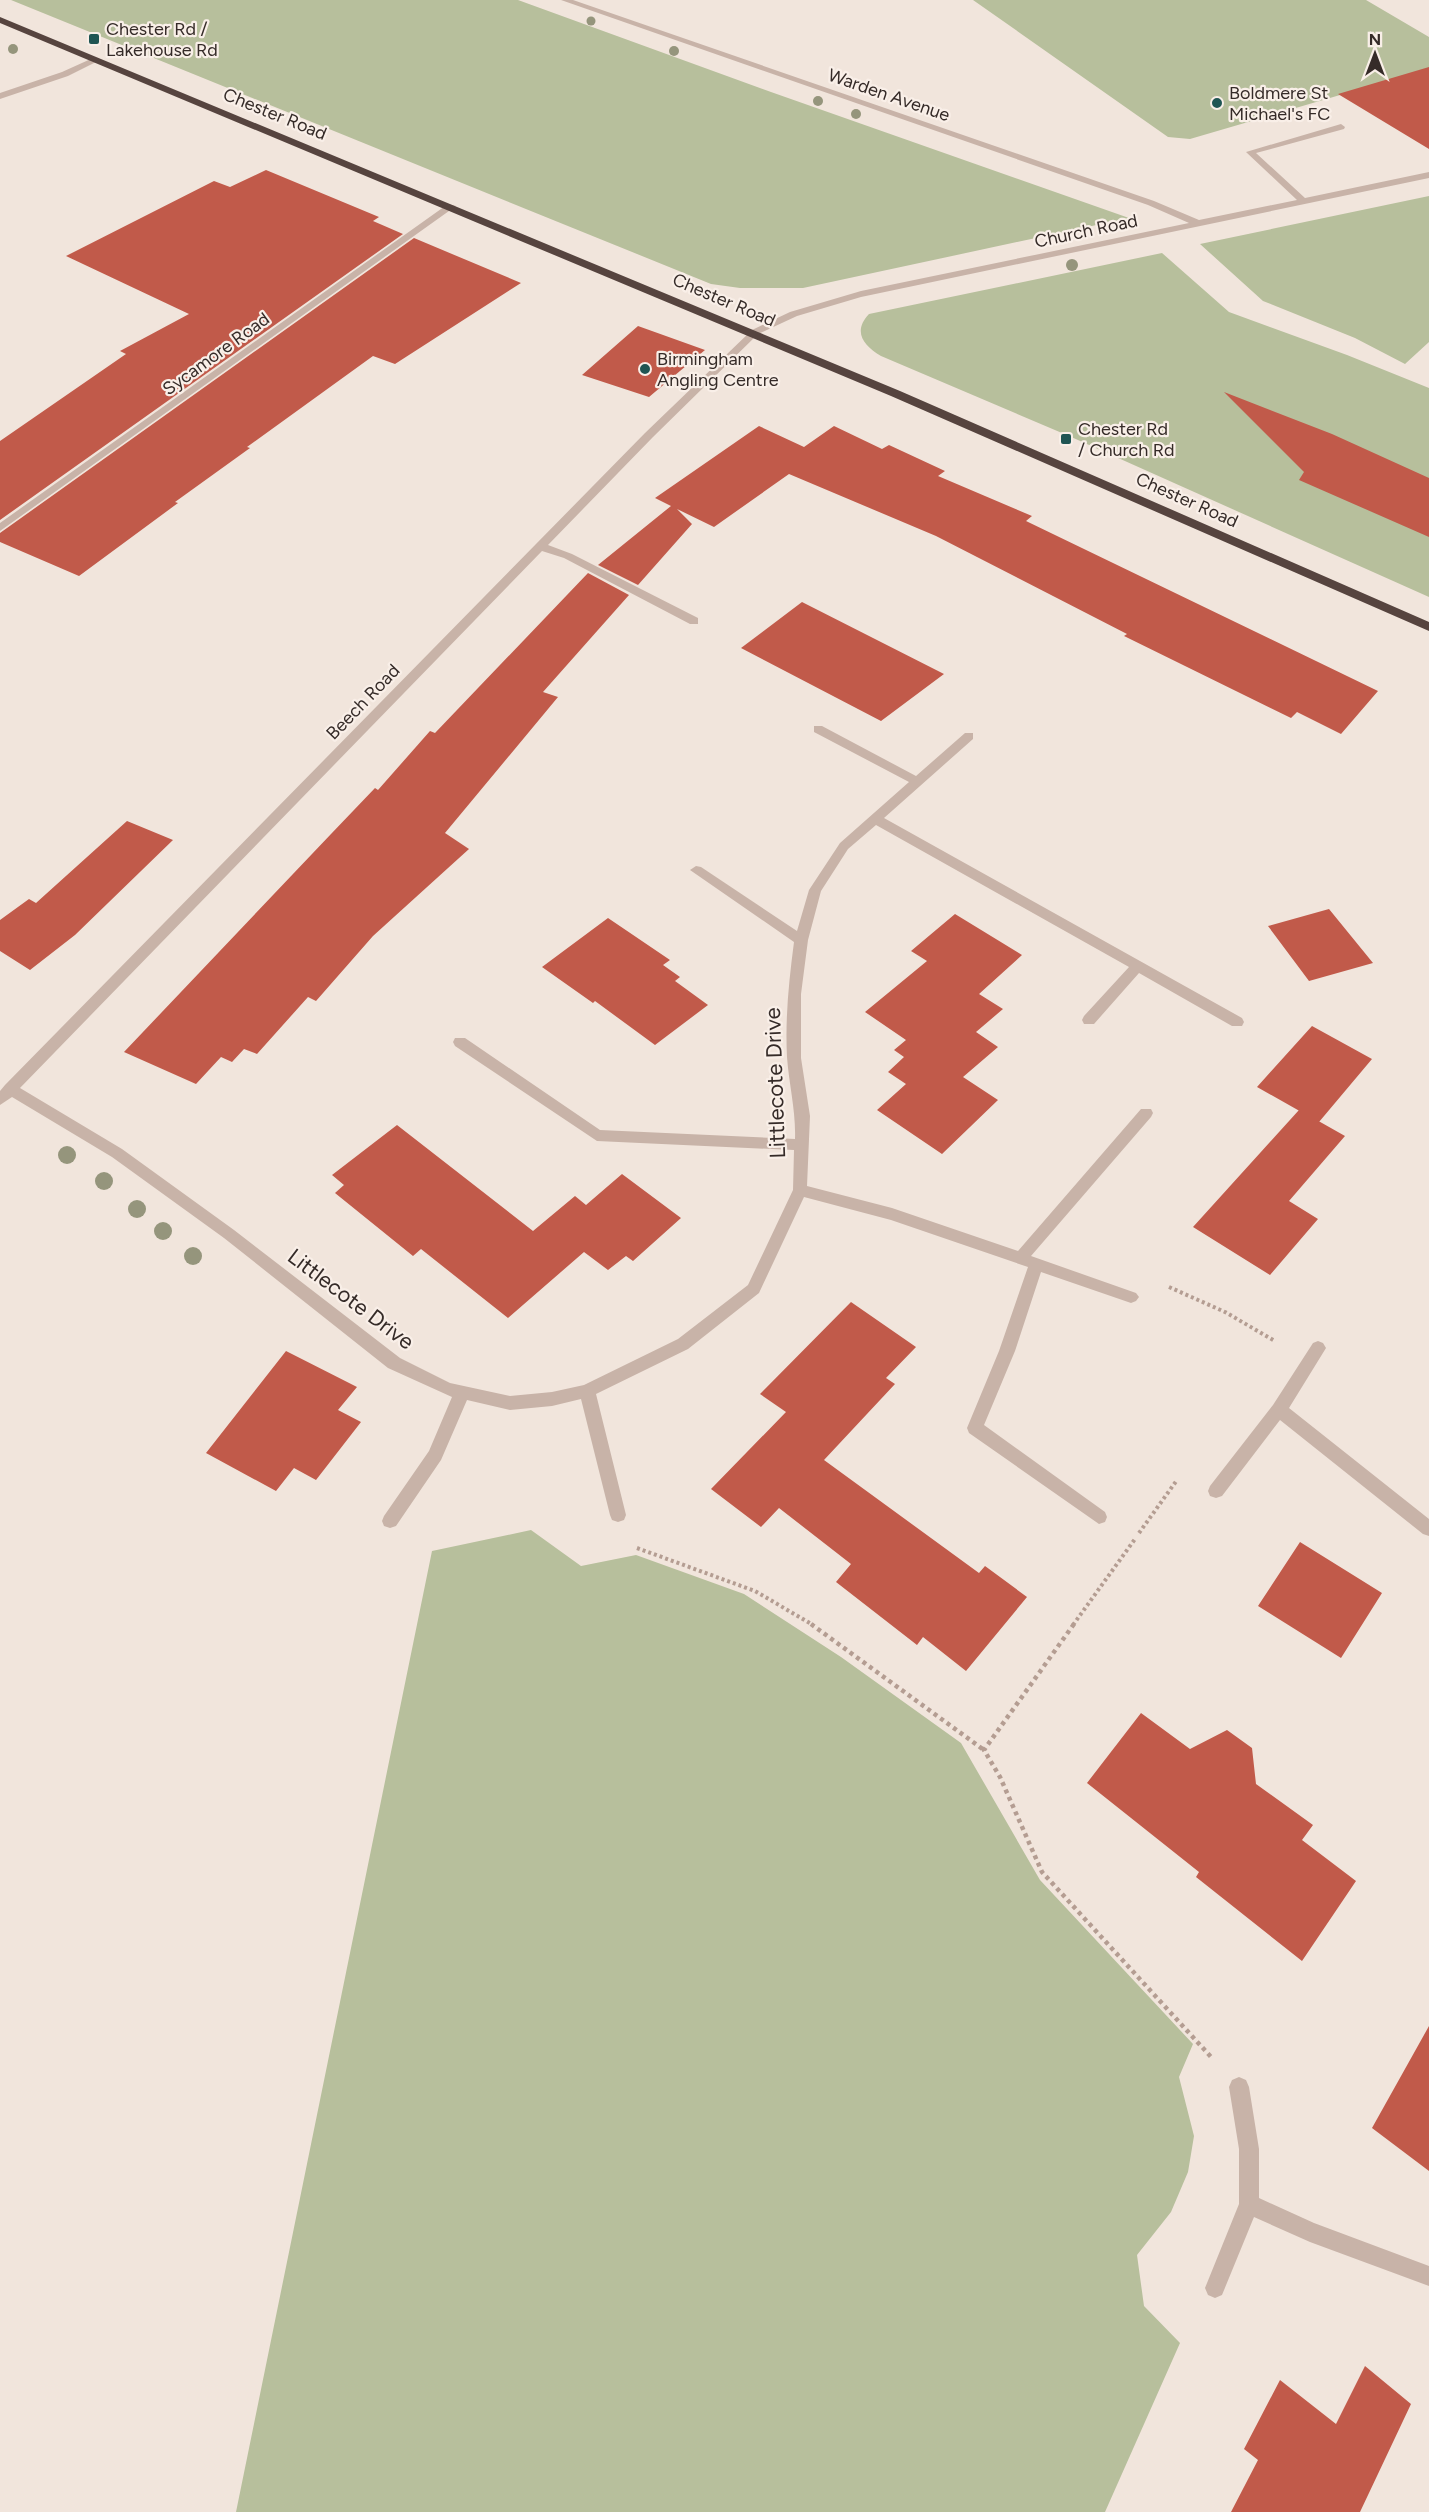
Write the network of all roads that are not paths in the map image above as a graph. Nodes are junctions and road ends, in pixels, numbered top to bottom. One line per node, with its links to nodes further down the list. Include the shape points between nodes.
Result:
1 (565, 0): 9 (street, Warden Avenue, via 1151,203)
2 (0, 20): 3 (highway, Chester Road)
3 (96, 60): 4 (street, via 65,75); 8 (highway, Chester Road)
4 (0, 96)
5 (1341, 127): 7 (street, via 1250,152)
6 (1429, 175): 7 (street, Church Road)
7 (1304, 202): 9 (street, Church Road)
8 (451, 206): 10 (highway, Chester Road); 11 (street, Sycamore Road)
9 (1200, 224): 10 (street, Church Road, via 861,294 774,321)
10 (755, 332): 12 (street, Beech Road); 14 (highway, Chester Road)
11 (0, 528)
12 (540, 546): 13 (street, via 568,556); 25 (street, Beech Road)
13 (694, 621)
14 (1429, 627)
15 (818, 729): 17 (street)
16 (969, 736): 17 (street, Littlecote Drive)
17 (918, 782): 18 (street, Littlecote Drive)
18 (876, 819): 20 (street, Littlecote Drive, via 844,846 815,890); 21 (street)
19 (696, 870): 20 (street)
20 (801, 940): 27 (street, Littlecote Drive, via 794,994 794,1058 803,1116)
21 (1137, 967): 22 (street); 23 (street)
22 (1089, 1020)
23 (1238, 1022)
24 (460, 1042): 27 (street, via 597,1135)
25 (5, 1094): 34 (street, Littlecote Drive, via 117,1153 229,1234 393,1363)
26 (1146, 1113): 29 (street)
27 (802, 1145): 28 (street, Littlecote Drive)
28 (800, 1190): 29 (street, Littlecote Drive, via 892,1214); 33 (street, Littlecote Drive, via 754,1289 683,1344)
29 (1020, 1259): 30 (street, Littlecote Drive)
30 (1036, 1265): 31 (street, Littlecote Drive); 38 (street, via 975,1428)
31 (1131, 1298)
32 (1318, 1348): 35 (street)
33 (587, 1391): 34 (street, Littlecote Drive, via 510,1403); 37 (street)
34 (462, 1393): 39 (street, via 435,1455)
35 (1279, 1410): 36 (street); 40 (street)
36 (1216, 1491)
37 (618, 1515)
38 (1099, 1517)
39 (390, 1521)
40 (1429, 1529)
41 (1239, 2087): 42 (street, via 1249,2149)
42 (1249, 2204): 43 (street, via 1310,2232); 44 (street)
43 (1429, 2276)
44 (1215, 2288)

